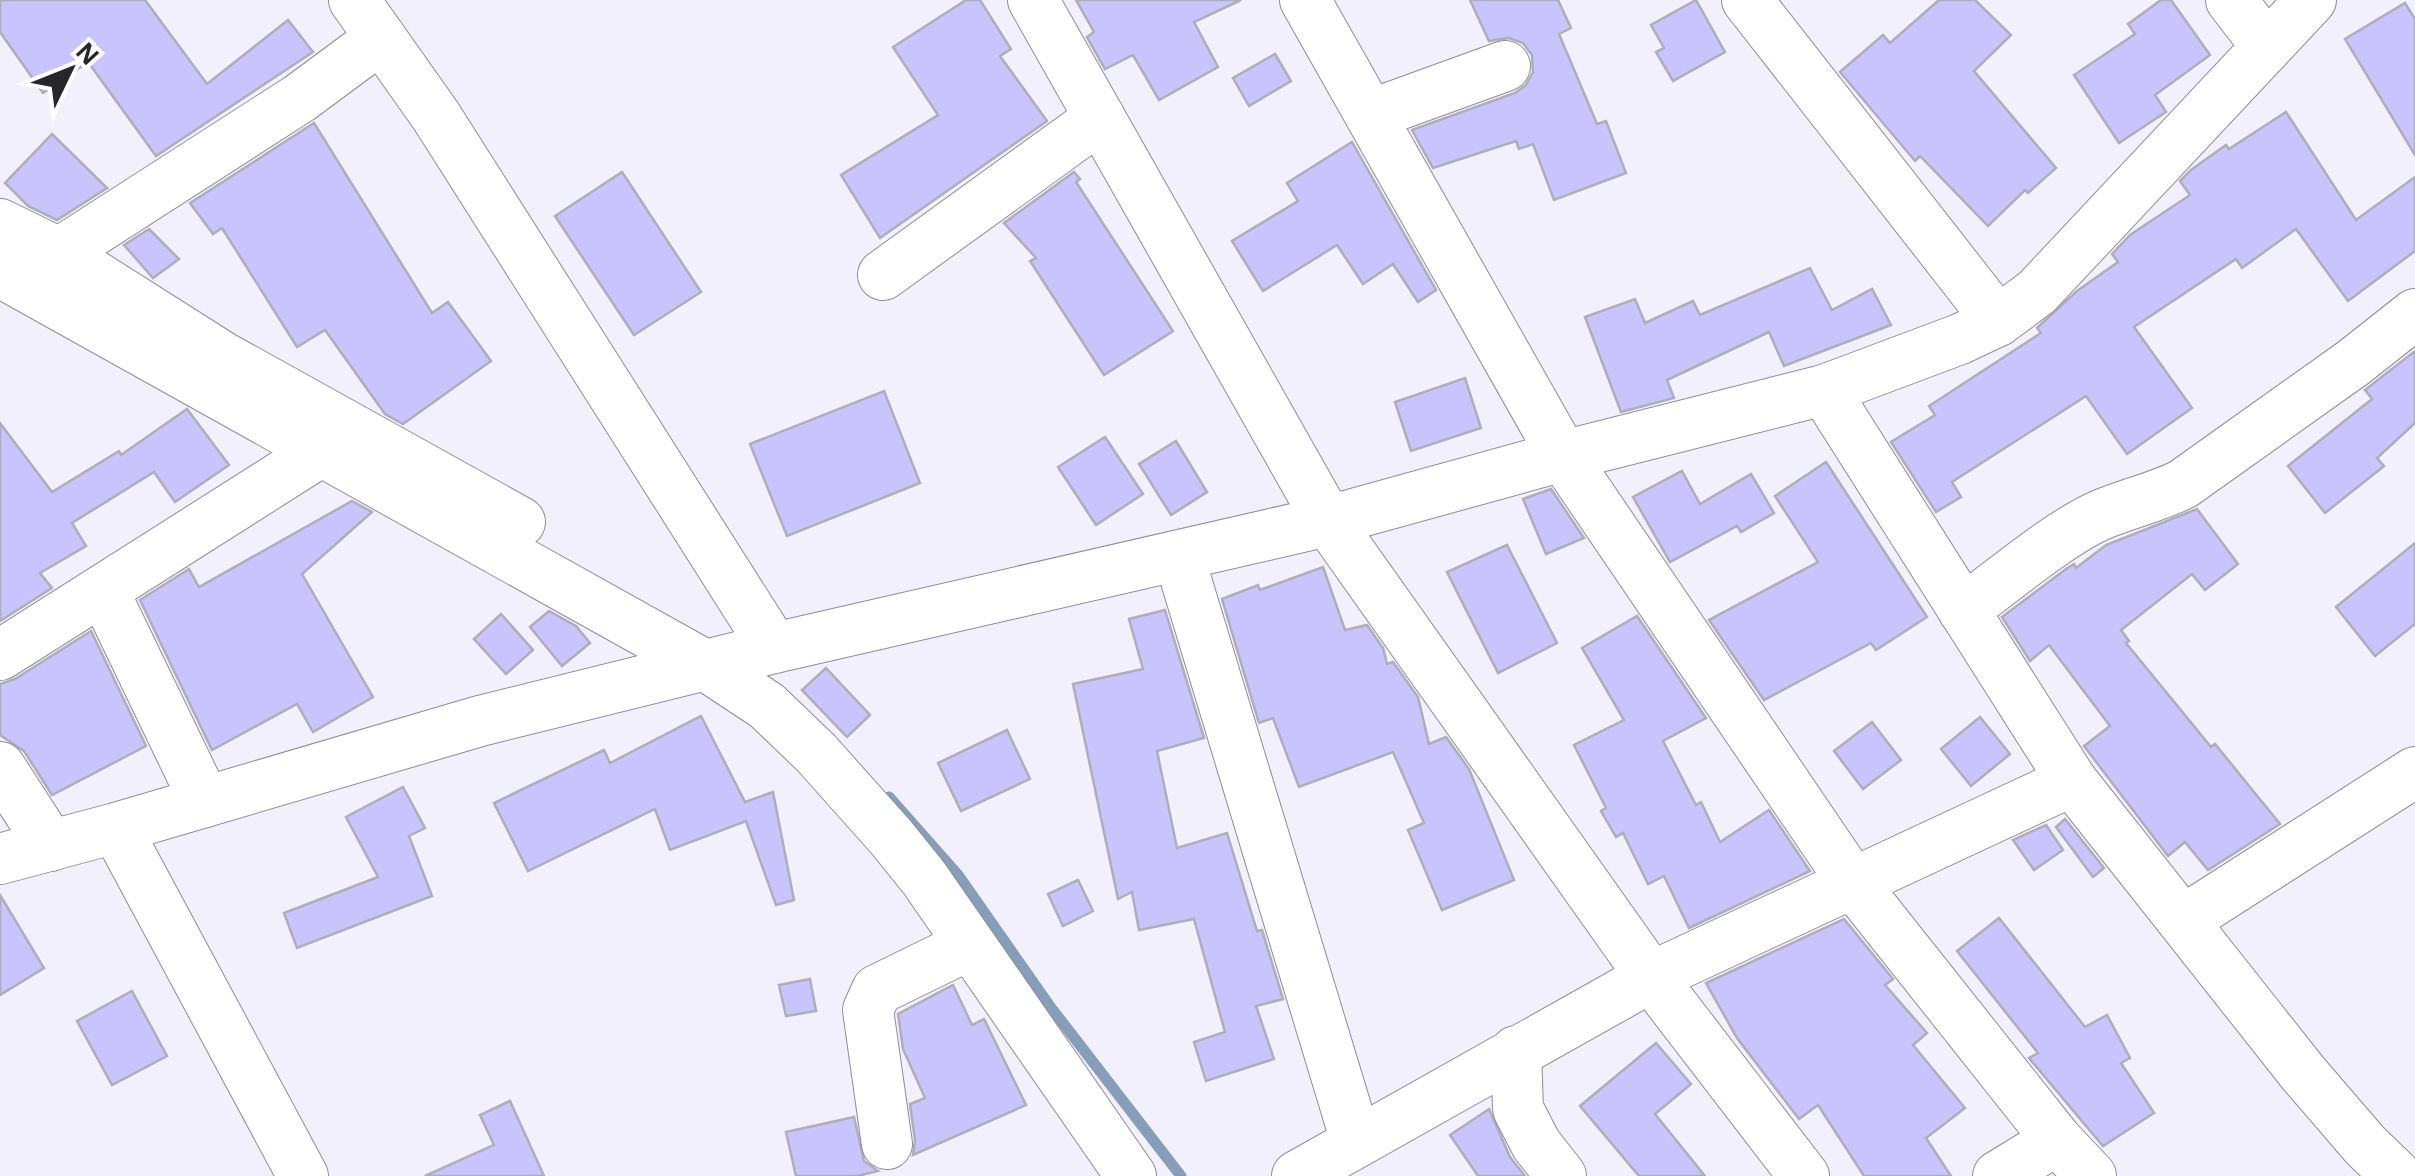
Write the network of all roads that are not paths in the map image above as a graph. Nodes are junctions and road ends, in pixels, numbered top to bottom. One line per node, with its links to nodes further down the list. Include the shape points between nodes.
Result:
1 (1033, 0): 10 (street)
2 (1305, 0): 9 (street)
3 (1746, 0): 16 (street)
4 (2231, 0): 7 (street)
5 (2311, 0): 7 (street)
6 (368, 19): 12 (street, via 300,98); 25 (street, via 436,116)
7 (2267, 47): 16 (street, via 2037,292)
8 (1505, 66): 9 (street)
9 (1370, 115): 19 (street)
10 (1100, 118): 14 (street); 20 (street)
11 (0, 224): 12 (street)
12 (60, 253): 25 (street, via 223,357)
13 (0, 272): 18 (street)
14 (883, 275)
15 (2415, 314): 23 (street, via 2183,484 2081,526)
16 (1998, 321): 17 (street)
17 (1824, 390): 19 (street); 23 (street)
18 (320, 452): 22 (street); 25 (street)
19 (1564, 456): 20 (street); 33 (street)
20 (1328, 521): 21 (street); 36 (street)
21 (1179, 557): 25 (street); 39 (street)
22 (102, 590): 24 (street); 29 (street)
23 (1962, 610): 28 (street)
24 (0, 655)
25 (737, 657): 29 (street, via 480,721); 35 (street, via 767,706 924,878)
26 (0, 767): 31 (street)
27 (2415, 772): 34 (street)
28 (2072, 781): 33 (street); 34 (street)
29 (205, 802): 30 (street)
30 (116, 828): 31 (street); 41 (street)
31 (51, 846): 32 (street)
32 (0, 858)
33 (1852, 883): 36 (street); 38 (street)
34 (2184, 920): 48 (street, via 2303,1072)
35 (969, 945): 40 (street, via 877,990 868,1010); 42 (street)
36 (1650, 976): 37 (street); 45 (street)
37 (1516, 1052): 39 (street); 44 (street, via 1518,1110)
38 (2057, 1140): 46 (street); 47 (street)
39 (1356, 1141): 43 (street)
40 (887, 1144)
41 (304, 1176)
42 (1131, 1176)
43 (1297, 1176)
44 (1560, 1176)
45 (1804, 1176)
46 (1998, 1176)
47 (2091, 1176)
48 (2397, 1176)

